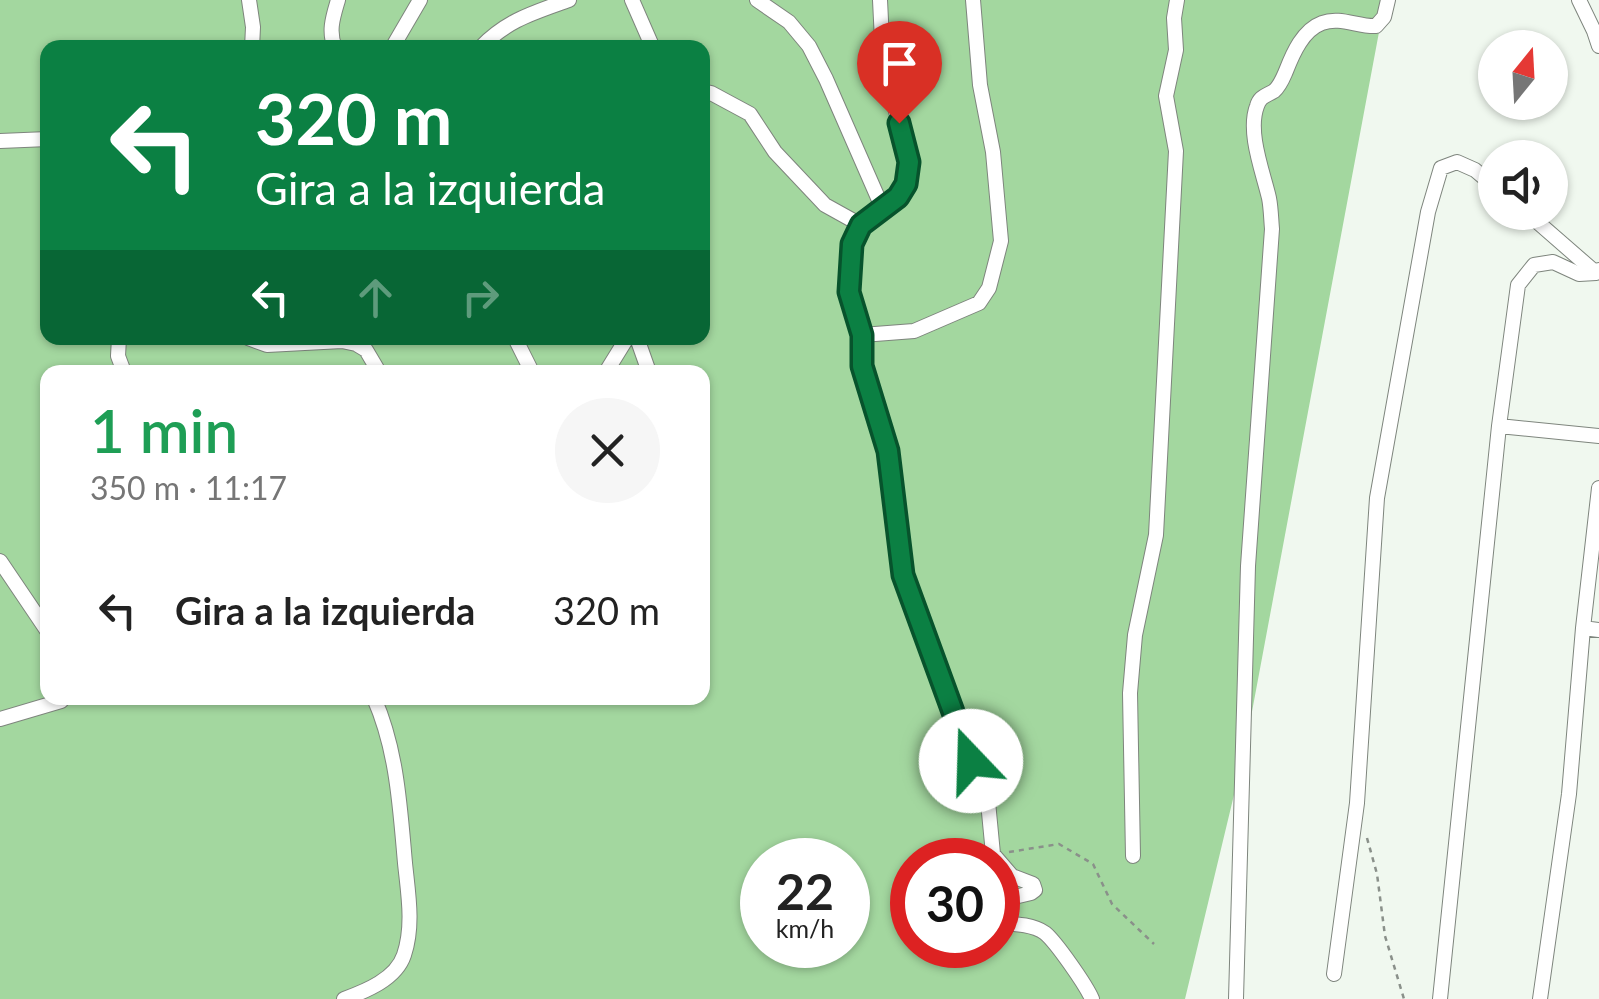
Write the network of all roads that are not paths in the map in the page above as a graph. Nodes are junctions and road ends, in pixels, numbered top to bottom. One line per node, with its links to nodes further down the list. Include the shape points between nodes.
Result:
1 (249, 0): 12 (street)
2 (338, 0): 13 (street)
3 (420, 0): 14 (street)
4 (569, 0): 15 (street, via 506,25)
5 (632, 0): 16 (street)
6 (757, 0): 22 (street, via 809,46)
7 (880, 0): 22 (street, via 883,61 909,162 906,184)
8 (973, 0): 26 (street, via 1000,241 989,288 979,303 914,331)
9 (1177, 0): 40 (street, via 1166,96 1176,151 1156,535 1130,693)
10 (1388, 0): 47 (street, via 1376,26 1335,20 1312,28 1281,83 1257,106 1258,156 1272,229 1248,566)
11 (1580, 0): 17 (street)
12 (253, 40)
13 (333, 40)
14 (397, 40)
15 (489, 40)
16 (650, 40)
17 (1599, 46)
18 (710, 93): 23 (street, via 750,114 825,206)
19 (40, 138): 20 (street)
20 (0, 141)
21 (1478, 173): 44 (street, via 1457,162 1441,168 1428,212 1377,498 1357,803)
22 (882, 207): 23 (street)
23 (861, 225): 26 (street, via 852,244 849,292)
24 (1548, 230): 25 (street)
25 (1598, 272): 29 (street, via 1580,274 1553,262 1534,265 1518,286)
26 (862, 335): 39 (street, via 862,366 888,451 903,575 988,802)
27 (358, 345): 28 (street)
28 (374, 365)
29 (1499, 426): 30 (street); 48 (street)
30 (1599, 436)
31 (1599, 488): 32 (street)
32 (1595, 554): 35 (street)
33 (0, 561): 34 (street)
34 (40, 620)
35 (1591, 629): 49 (street)
36 (47, 705): 38 (street)
37 (378, 705): 45 (street, via 397,773 410,919 404,957 391,976)
38 (0, 719)
39 (991, 838)
40 (1132, 856)
41 (1020, 879): 42 (street, via 1034,890)
42 (1020, 896)
43 (1020, 925): 46 (street, via 1046,934)
44 (1334, 974)
45 (344, 999)
46 (1092, 999)
47 (1236, 999)
48 (1440, 999)
49 (1540, 999)

